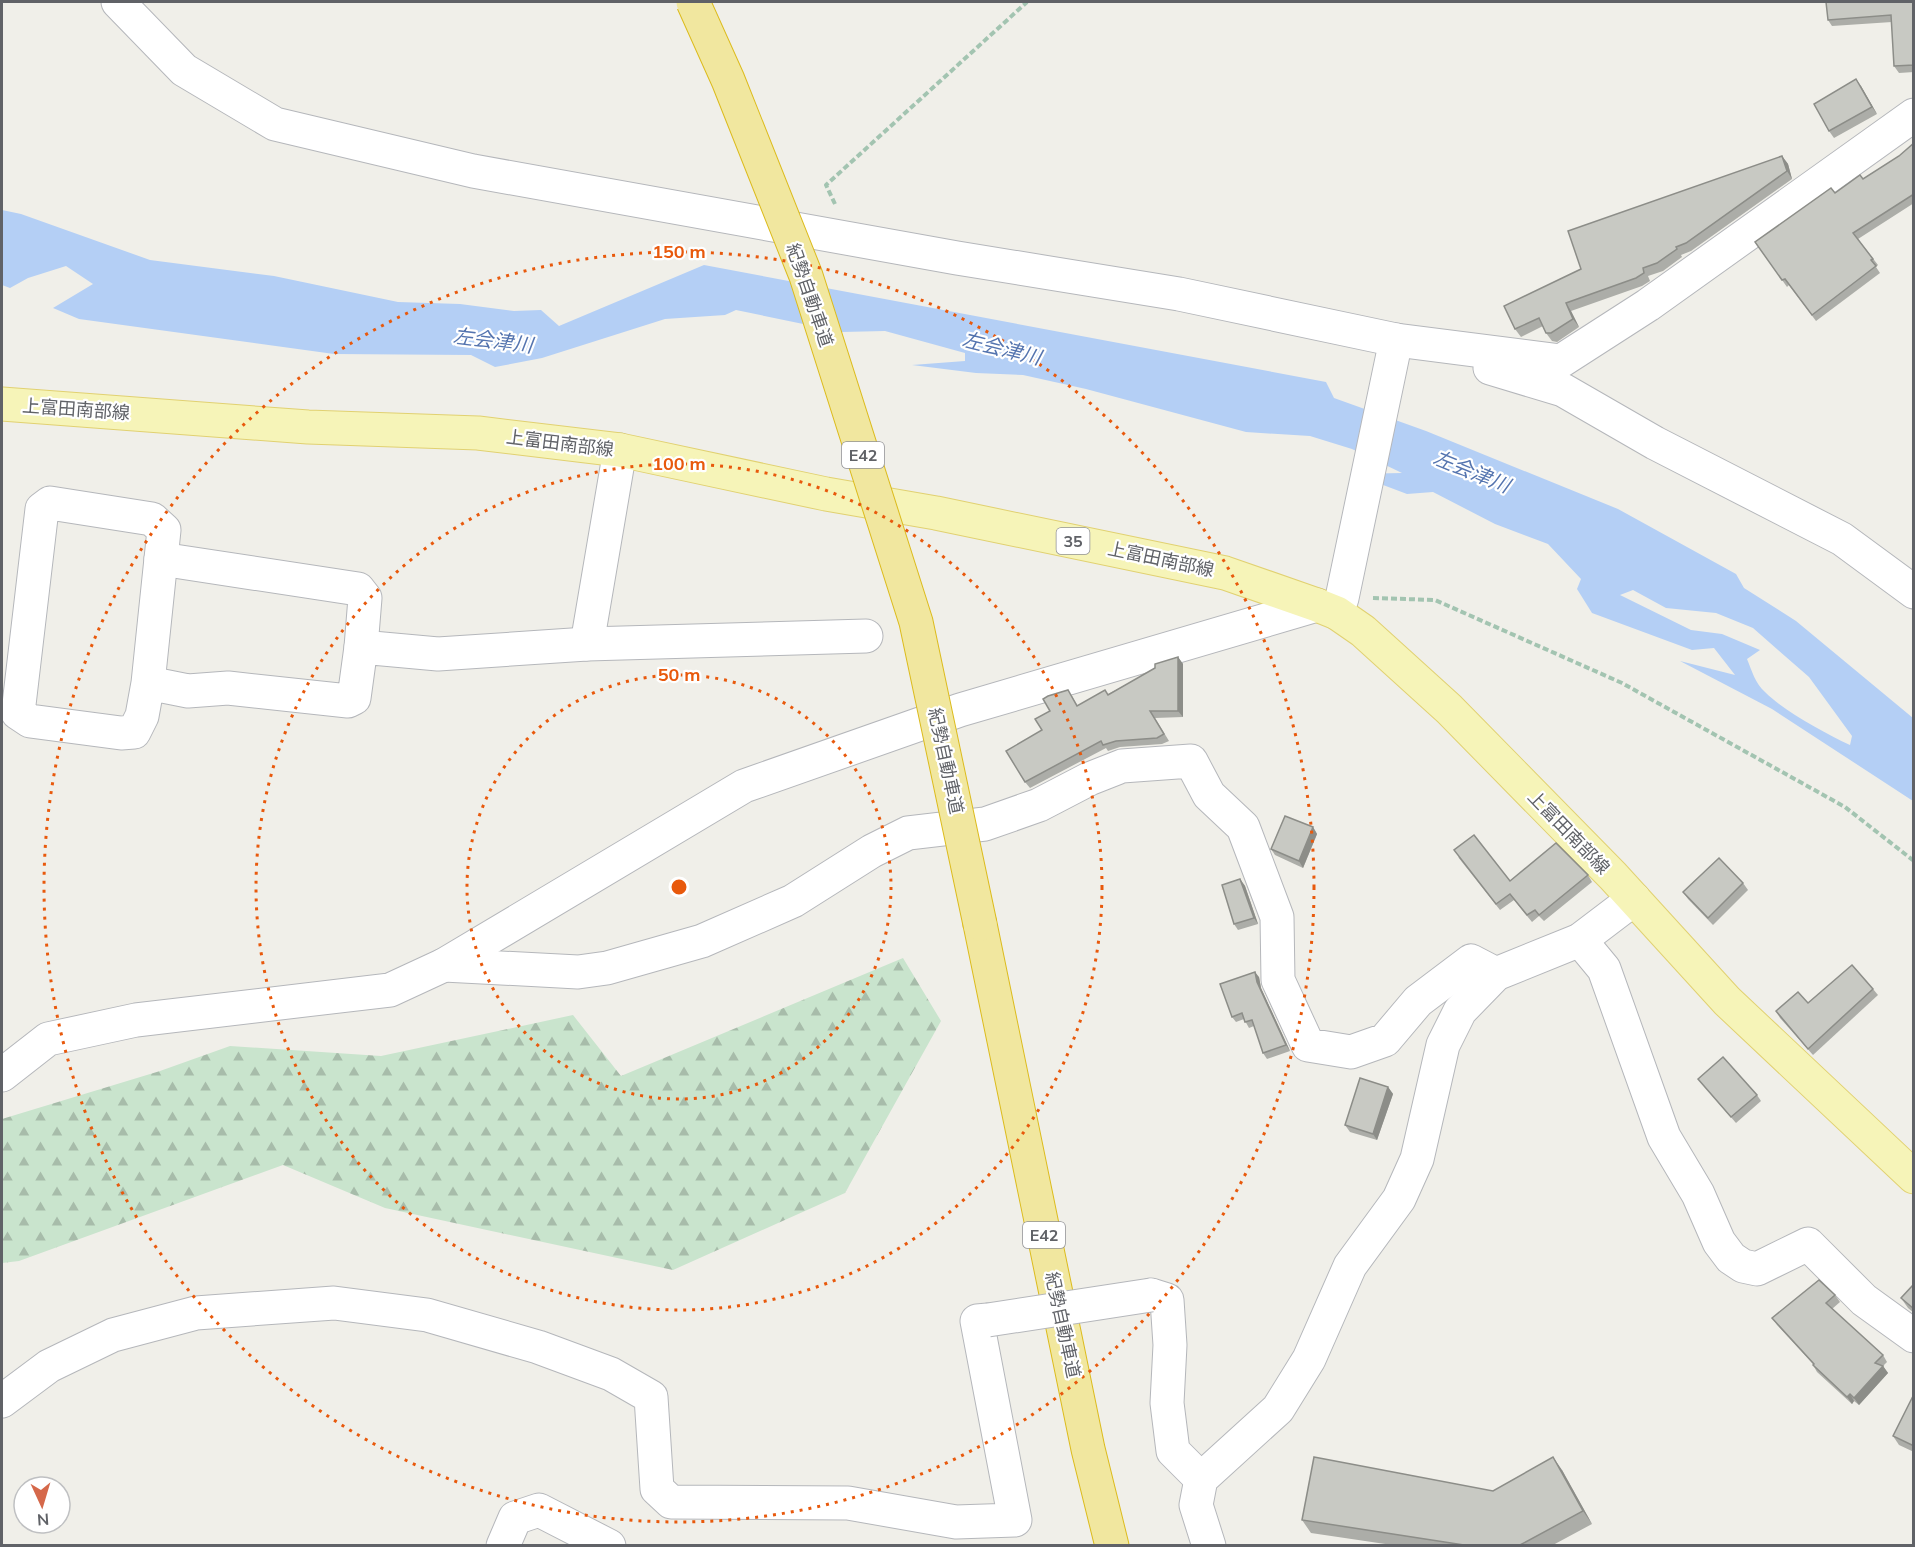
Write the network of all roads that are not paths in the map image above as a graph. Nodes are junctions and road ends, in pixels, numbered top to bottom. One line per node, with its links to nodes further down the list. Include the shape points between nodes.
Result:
1 (118, 2): 4 (street, via 184,70 275,124 473,171 1179,294)
2 (693, 2): 27 (highway, 紀勢自動車道 / E42, bridge, via 806,276 916,622)
3 (1914, 115): 4 (street, via 1648,305 1561,361)
4 (1393, 353): 8 (street, via 1563,390 1655,443 1842,539); 9 (street)
5 (2, 404): 6 (main road, 上富田南部線 / 35, via 308,427 478,433)
6 (620, 450): 9 (main road, 上富田南部線 / 35); 11 (street)
7 (161, 559): 12 (street, via 358,589 365,598); 13 (street); 13 (street, via 164,530 152,519 51,502 42,509 18,713 30,721 134,732 142,716)
8 (1914, 592)
9 (1336, 598): 14 (main road, 上富田南部線 / 35, via 1363,631 1449,709); 16 (street, via 960,710 744,786)
10 (866, 636): 11 (street)
11 (588, 644): 12 (street, via 438,654)
12 (360, 647): 13 (street, via 354,698 348,701 228,688 188,690)
13 (148, 683)
14 (1634, 899): 15 (street); 19 (main road, 上富田南部線 / 35, via 1727,1001)
15 (1580, 940): 17 (street); 20 (street, via 1604,969 1664,1137 1731,1258 1757,1269 1808,1244 1864,1300)
16 (444, 965): 17 (street, via 578,972 607,968 702,941 793,901 908,833 985,824 1039,805 1122,766 1191,760 1209,795 1243,827 1277,917 1278,980 1308,1046 1352,1052 1385,1040 1418,1001 1471,961); 18 (street, via 390,990 136,1020 48,1040)
17 (1496, 974): 22 (street, via 1460,1011 1443,1044 1417,1159 1399,1199 1350,1266 1309,1359 1278,1409)
18 (2, 1075)
19 (1914, 1177)
20 (1914, 1336)
21 (2, 1401): 23 (street, via 49,1365 113,1335 196,1313 334,1303 427,1315 527,1344 611,1374 651,1397 657,1489 672,1502 848,1503 956,1522)
22 (1201, 1479): 23 (street, bridge, via 1173,1451 1167,1403 1167,1300 1151,1295 977,1321); 28 (street, via 1196,1505)
23 (1015, 1520): 26 (street, via 1012,1536)
24 (503, 1545): 25 (street, via 514,1518 539,1510)
25 (609, 1545)
26 (992, 1545)
27 (1112, 1545)
28 (1209, 1545)

